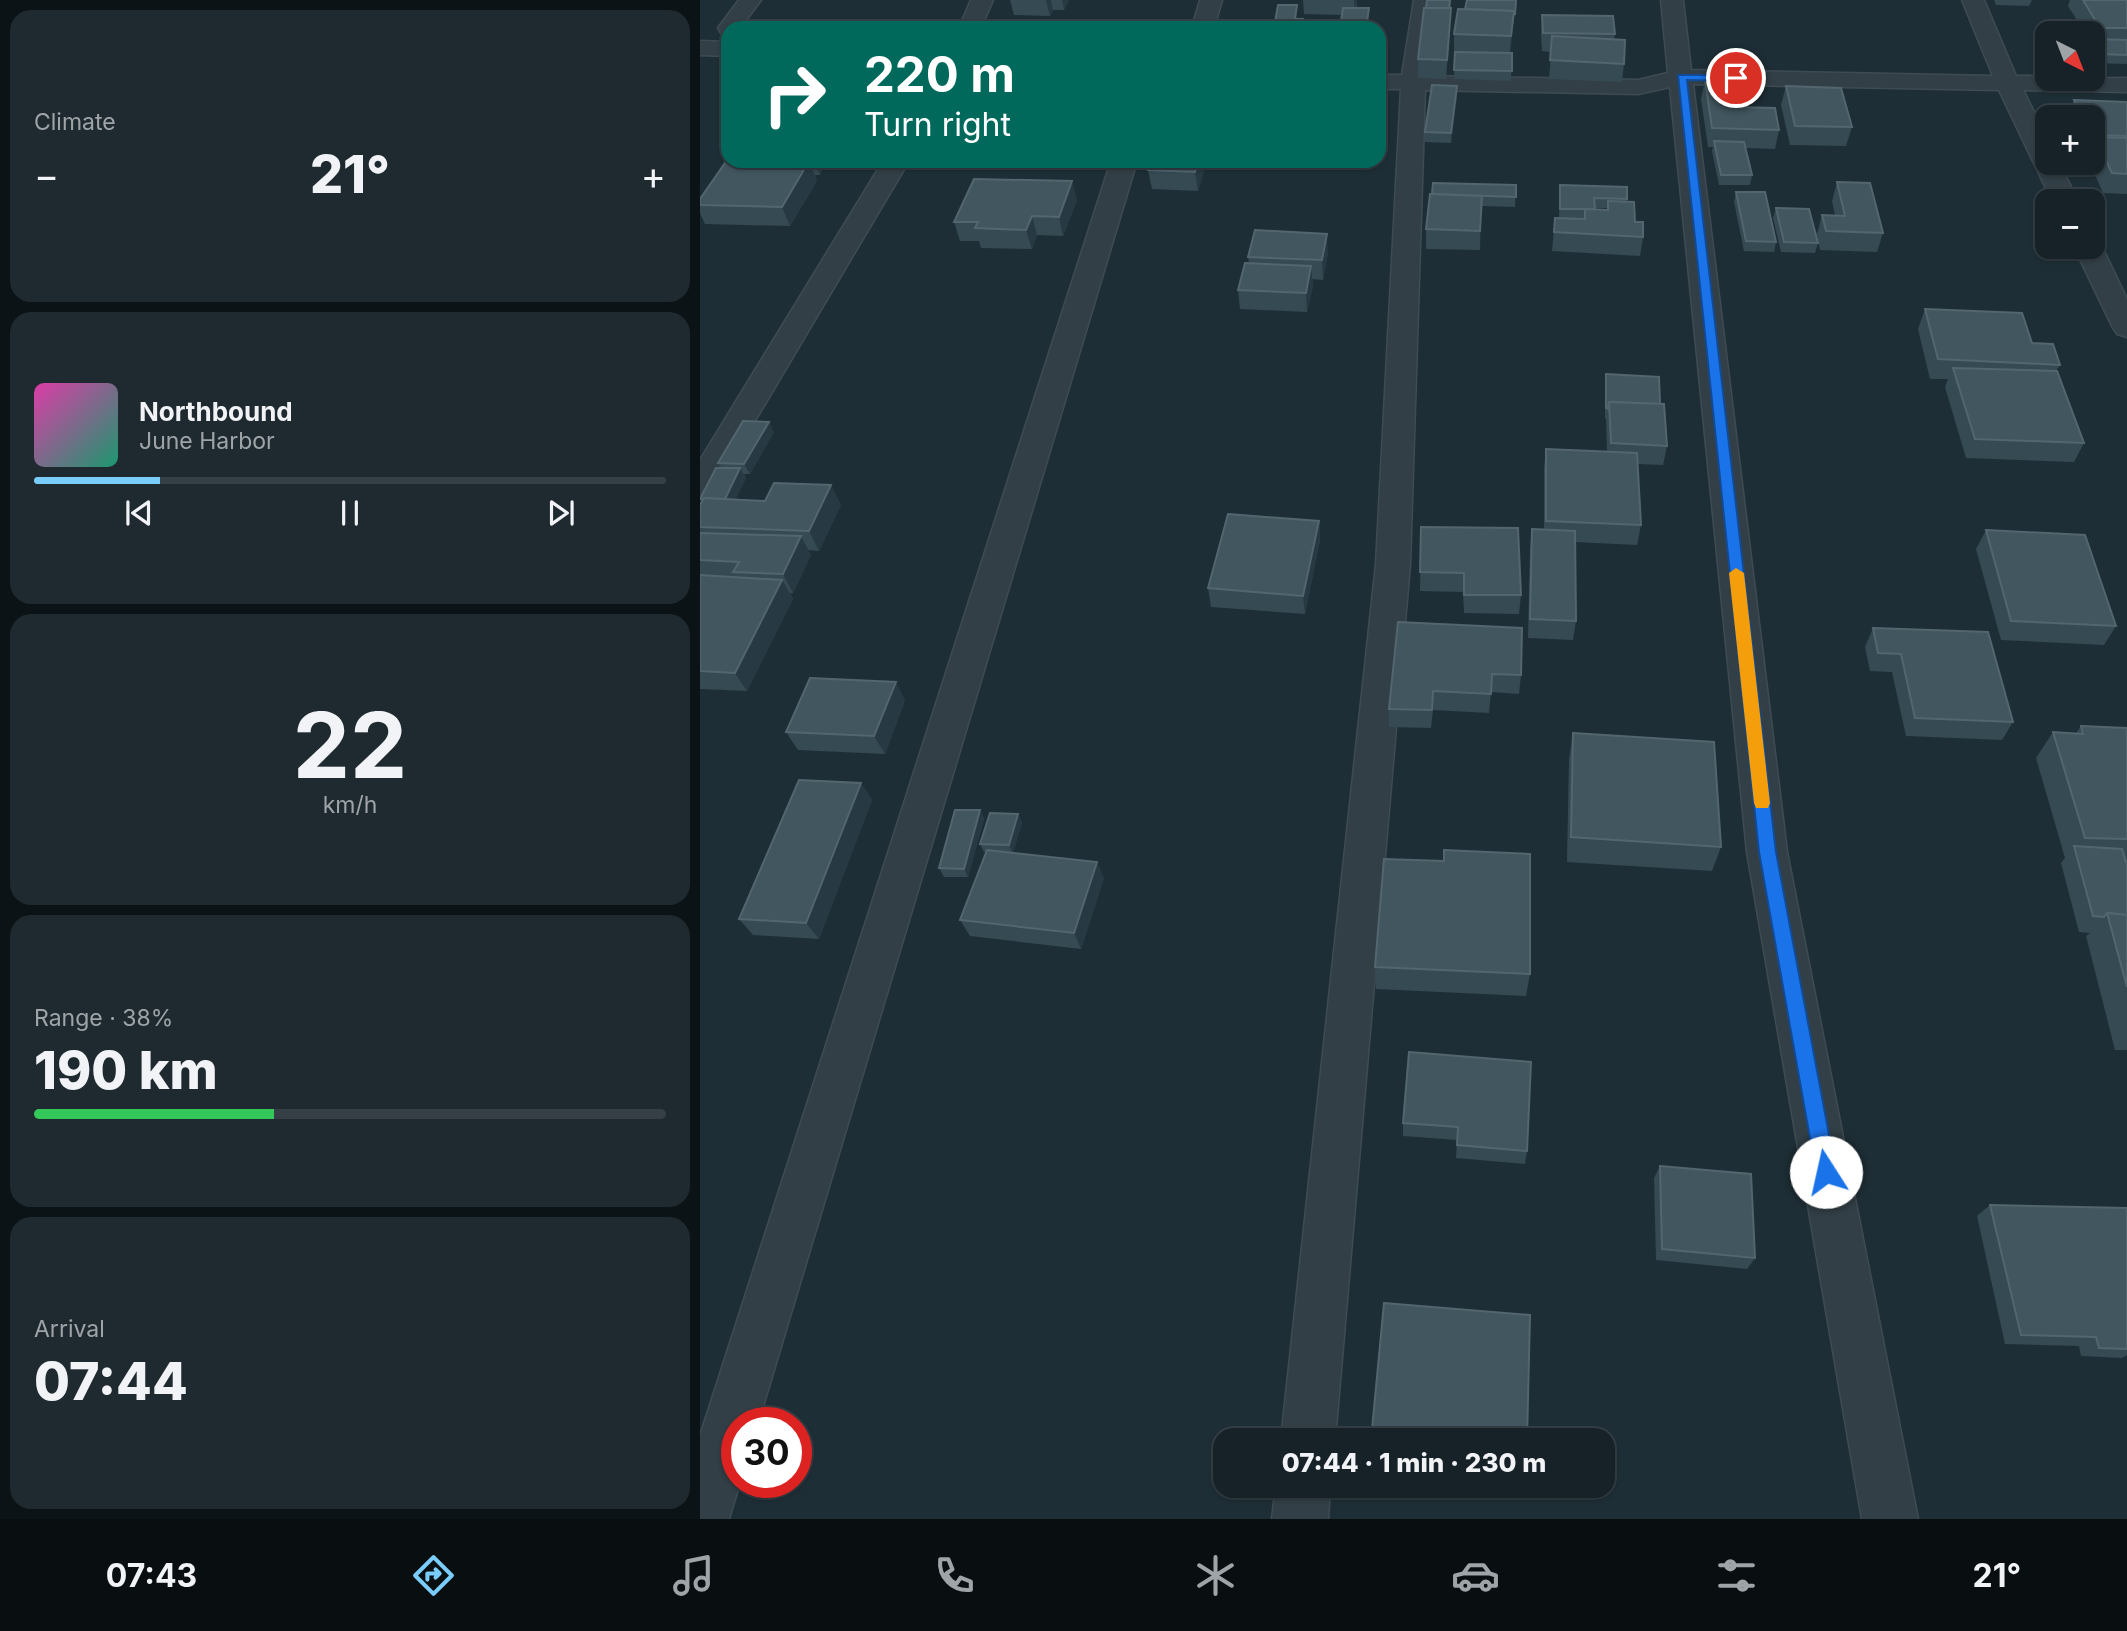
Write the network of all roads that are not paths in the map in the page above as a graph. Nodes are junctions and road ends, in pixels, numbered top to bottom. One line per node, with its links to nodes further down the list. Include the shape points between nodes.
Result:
1 (750, 0): 7 (street)
2 (982, 0): 8 (street)
3 (1211, 0): 9 (street)
4 (1425, 0): 12 (street)
5 (1672, 0): 10 (street)
6 (1973, 0): 11 (street)
7 (735, 21)
8 (973, 21)
9 (1205, 21)
10 (1682, 77): 11 (street); 12 (street, via 1638,87); 24 (street, via 1767,852)
11 (2007, 82): 13 (street); 16 (street)
12 (1396, 83): 20 (street, via 1393,564)
13 (2127, 85)
14 (892, 168): 19 (street)
15 (1122, 168): 22 (street)
16 (2059, 189)
17 (2094, 259): 18 (street)
18 (2127, 328)
19 (700, 487)
20 (1309, 1428)
21 (1302, 1498): 23 (street)
22 (701, 1519)
23 (1300, 1519)
24 (1890, 1519)

